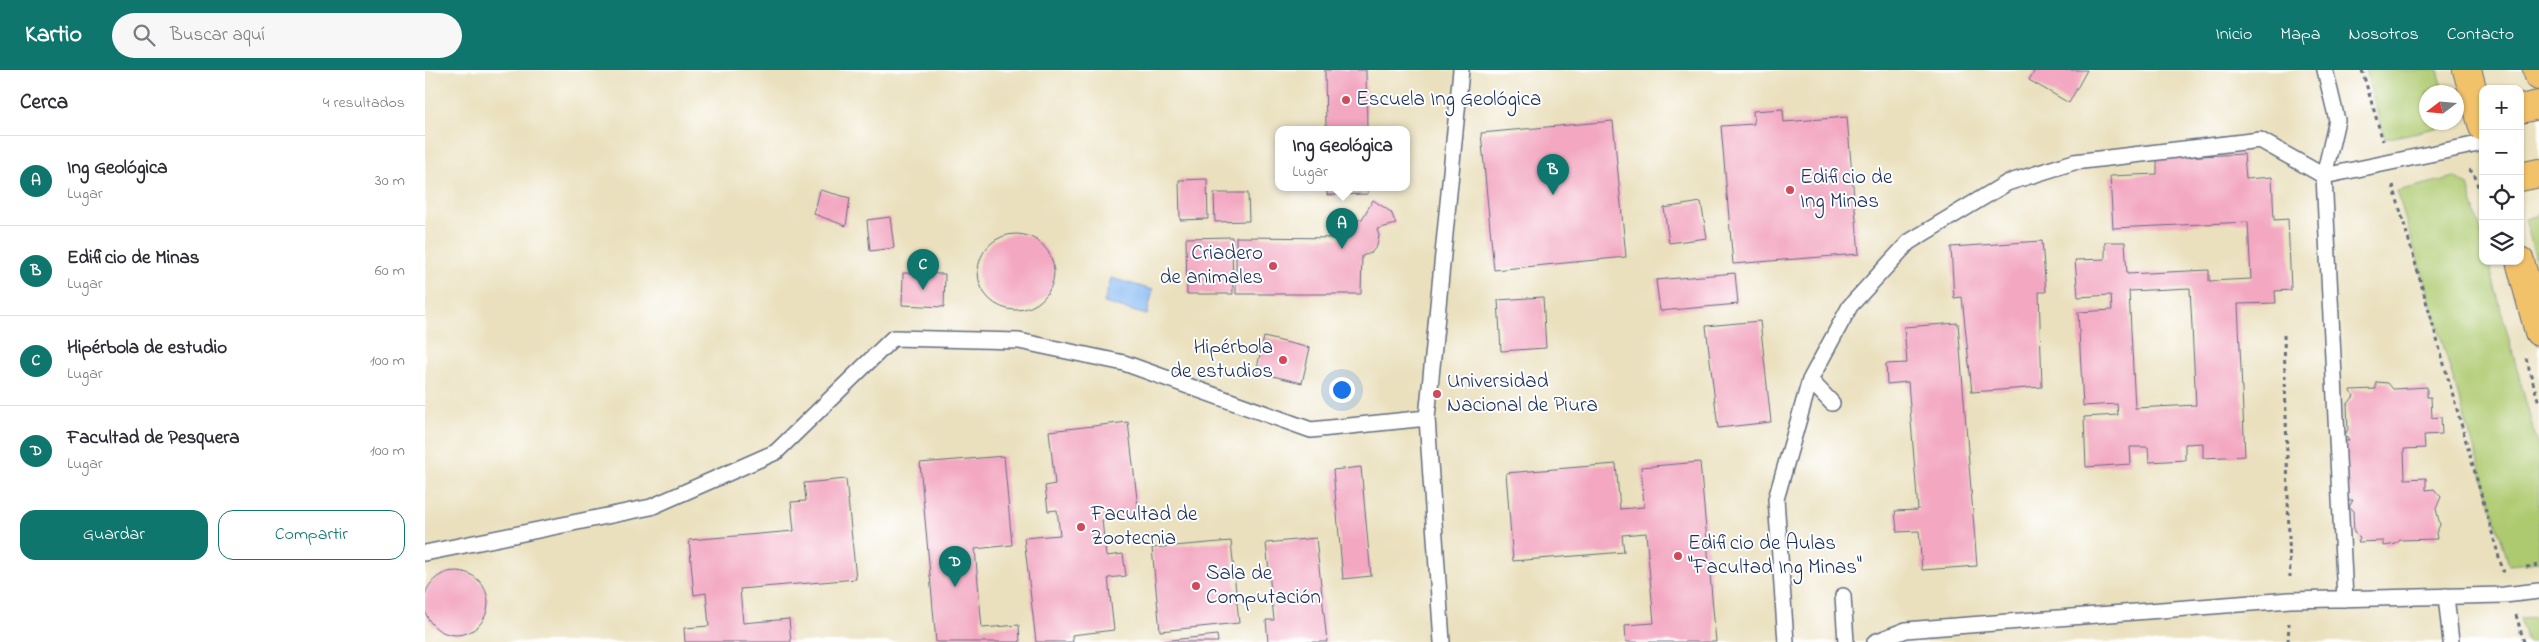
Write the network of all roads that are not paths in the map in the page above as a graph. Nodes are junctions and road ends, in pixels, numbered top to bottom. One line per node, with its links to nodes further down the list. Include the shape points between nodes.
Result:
1 (1461, 70): 17 (lane)
2 (2325, 70): 11 (lane, via 2337,120)
3 (2467, 70): 8 (main road)
4 (2537, 70): 5 (main road)
5 (2539, 76)
6 (2539, 104): 7 (main road)
7 (2524, 108)
8 (2479, 116)
9 (2479, 128): 11 (lane)
10 (2539, 173): 12 (main road)
11 (2324, 176): 15 (lane, via 2260,140 2074,162 2007,183 1909,242 1850,306); 22 (lane)
12 (2524, 176)
13 (2520, 265): 14 (main road)
14 (2539, 332)
15 (1810, 380): 16 (lane); 24 (lane, via 1776,499)
16 (1832, 402)
17 (1427, 418): 18 (lane, via 1311,430 1124,363 1019,341 893,338 776,452 651,507); 23 (lane)
18 (425, 554)
19 (2539, 591): 21 (lane)
20 (1843, 596): 25 (lane)
21 (2446, 596): 22 (lane); 27 (lane)
22 (2345, 599): 26 (lane, via 2290,600 1906,630)
23 (1442, 642)
24 (1786, 642)
25 (1845, 642)
26 (1875, 642)
27 (2451, 642)

